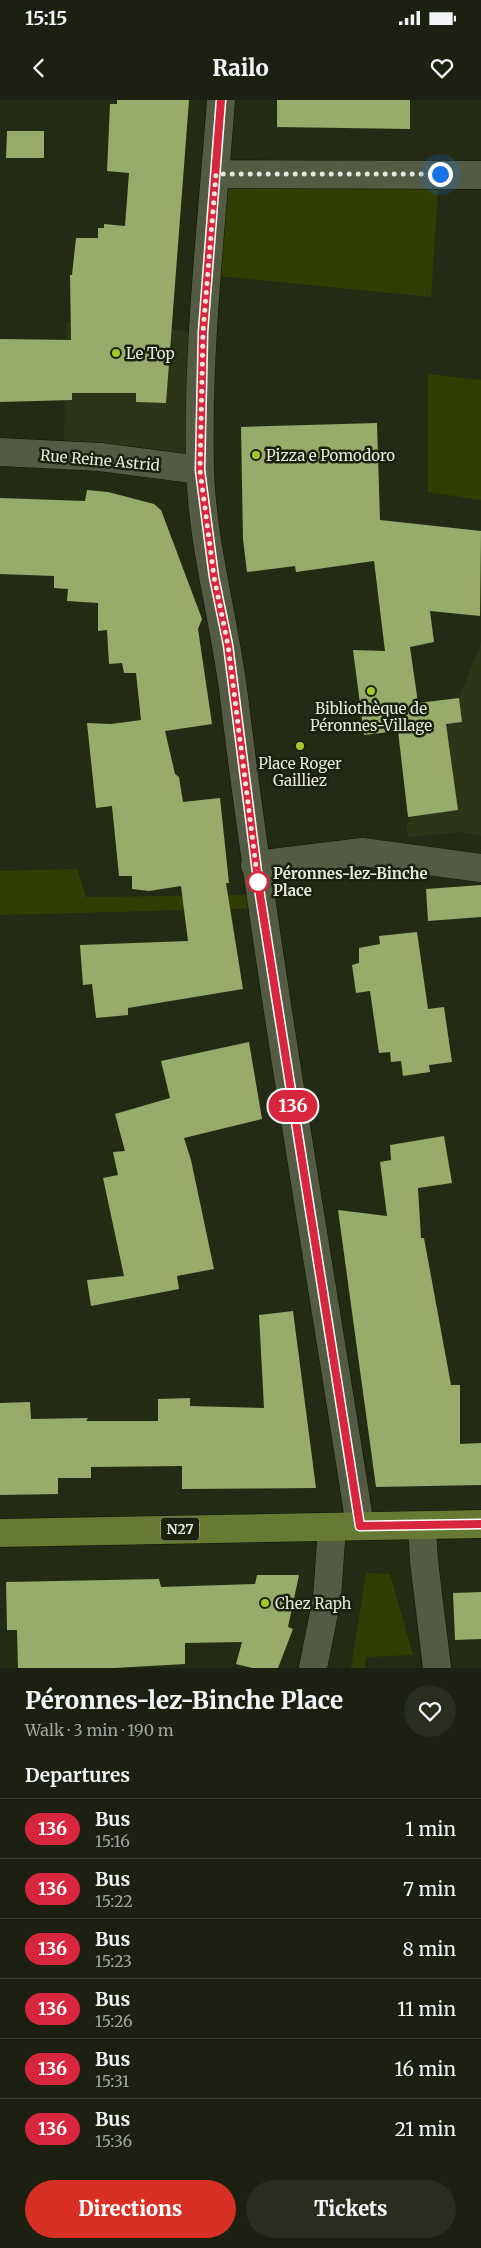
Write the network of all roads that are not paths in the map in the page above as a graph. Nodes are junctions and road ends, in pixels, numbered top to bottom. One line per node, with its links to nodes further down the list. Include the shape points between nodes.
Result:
1 (221, 100): 2 (street)
2 (216, 174): 3 (street); 5 (street, via 203,332)
3 (481, 175)
4 (0, 452): 5 (street, Rue Reine Astrid, via 100,457)
5 (200, 470): 6 (street, via 214,577 228,645)
6 (255, 865): 7 (street, via 362,852); 9 (street)
7 (481, 868)
8 (481, 1524): 10 (main road, N27)
9 (360, 1526): 10 (main road, N27); 11 (main road, N27)
10 (422, 1526): 14 (street)
11 (332, 1527): 12 (main road, N27); 13 (street, via 327,1598)
12 (0, 1533)
13 (313, 1668)
14 (437, 1668)

